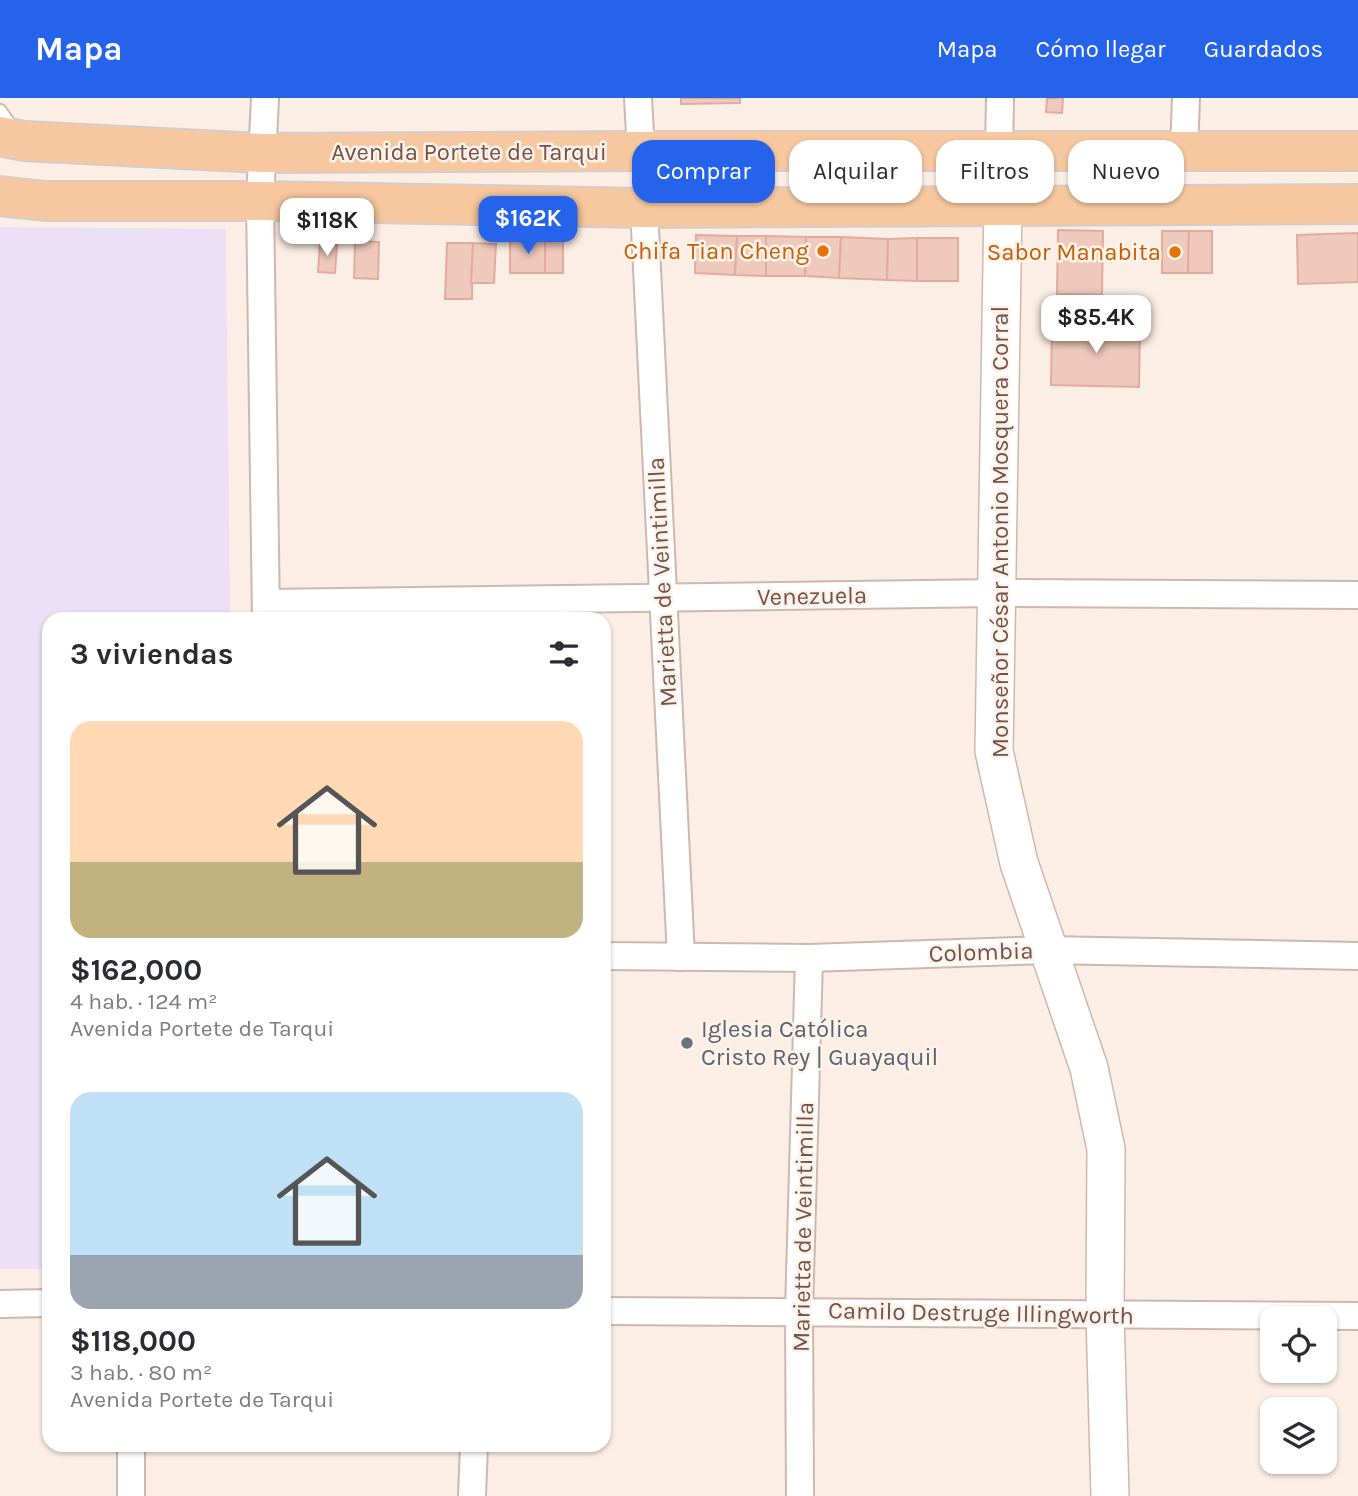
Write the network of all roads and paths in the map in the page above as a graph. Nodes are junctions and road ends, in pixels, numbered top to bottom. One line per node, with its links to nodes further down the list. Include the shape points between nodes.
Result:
1 (265, 98): 14 (street)
2 (638, 98): 7 (street)
3 (1000, 98): 8 (street, Monseñor César Antonio Mosquera Corral)
4 (1186, 98): 12 (street)
5 (0, 111): 6 (lane, via 14,132)
6 (12, 138): 14 (main road, Avenida Portete de Tarqui)
7 (640, 140)
8 (999, 140)
9 (632, 150): 14 (main road, Avenida Portete de Tarqui)
10 (775, 150): 11 (main road, Avenida Portete de Tarqui)
11 (936, 150)
12 (1184, 151): 13 (main road, Avenida Portete de Tarqui)
13 (1358, 151)
14 (262, 153): 16 (street)
15 (0, 196): 16 (main road, Avenida Portete de Tarqui, via 45,201)
16 (260, 201): 19 (main road, Avenida Portete de Tarqui); 23 (street)
17 (1003, 204): 18 (main road, Avenida Portete de Tarqui); 19 (main road, Avenida Portete de Tarqui); 20 (street, Monseñor César Antonio Mosquera Corral)
18 (1358, 204)
19 (644, 208): 22 (street, Marietta de Veintimilla)
20 (996, 593): 21 (street, Venezuela); 22 (street, Venezuela); 24 (street, Monseñor César Antonio Mosquera Corral, via 994,751 1019,863)
21 (1358, 595)
22 (663, 598): 23 (street, Venezuela); 27 (street, Marietta de Veintimilla)
23 (266, 611)
24 (1047, 950): 26 (street, Colombia); 28 (street, Colombia); 33 (street, Monseñor César Antonio Mosquera Corral, via 1089,1068 1105,1149)
25 (611, 956): 27 (street, Colombia)
26 (1358, 956)
27 (681, 957): 28 (street, Colombia)
28 (809, 958): 32 (street, Marietta de Veintimilla)
29 (42, 1303): 30 (street)
30 (0, 1304)
31 (611, 1311): 32 (street, Camilo Destruge Illingworth)
32 (799, 1311): 33 (street, Camilo Destruge Illingworth); 39 (street, Marietta de Veintimilla)
33 (1105, 1314): 34 (street, Camilo Destruge Illingworth); 40 (street, Monseñor César Antonio Mosquera Corral)
34 (1358, 1316)
35 (131, 1452): 37 (street)
36 (474, 1452): 38 (street)
37 (131, 1496)
38 (472, 1496)
39 (800, 1496)
40 (1110, 1496)

